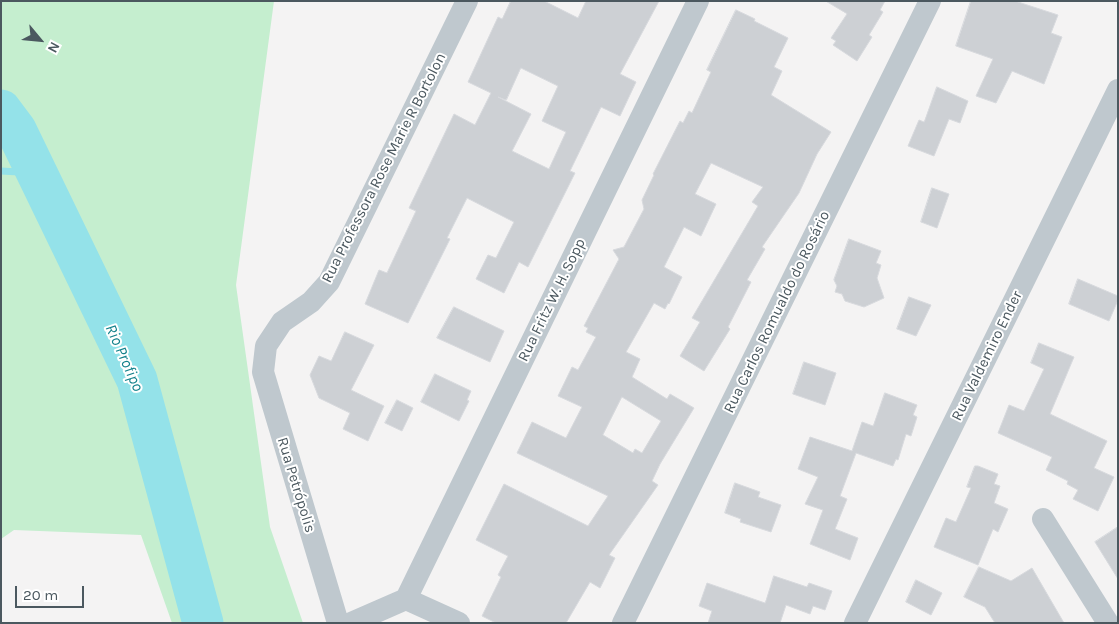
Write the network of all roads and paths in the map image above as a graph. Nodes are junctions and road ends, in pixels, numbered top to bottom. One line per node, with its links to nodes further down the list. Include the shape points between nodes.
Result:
1 (467, 1): 5 (street, Rua Professora Rose Marie R Bortolon, via 329,282 311,302 282,322)
2 (698, 1): 7 (street, Rua Fritz W. H. Sopp)
3 (930, 1): 11 (street, Rua Carlos Romualdo do Rosário)
4 (1118, 90): 12 (street, Rua Valdemiro Ender)
5 (266, 346): 8 (street, Rua Petrópolis, via 262,372)
6 (1043, 519): 13 (street)
7 (406, 598): 9 (street); 10 (street)
8 (338, 623)
9 (351, 623)
10 (459, 623)
11 (623, 623)
12 (855, 623)
13 (1108, 623)

